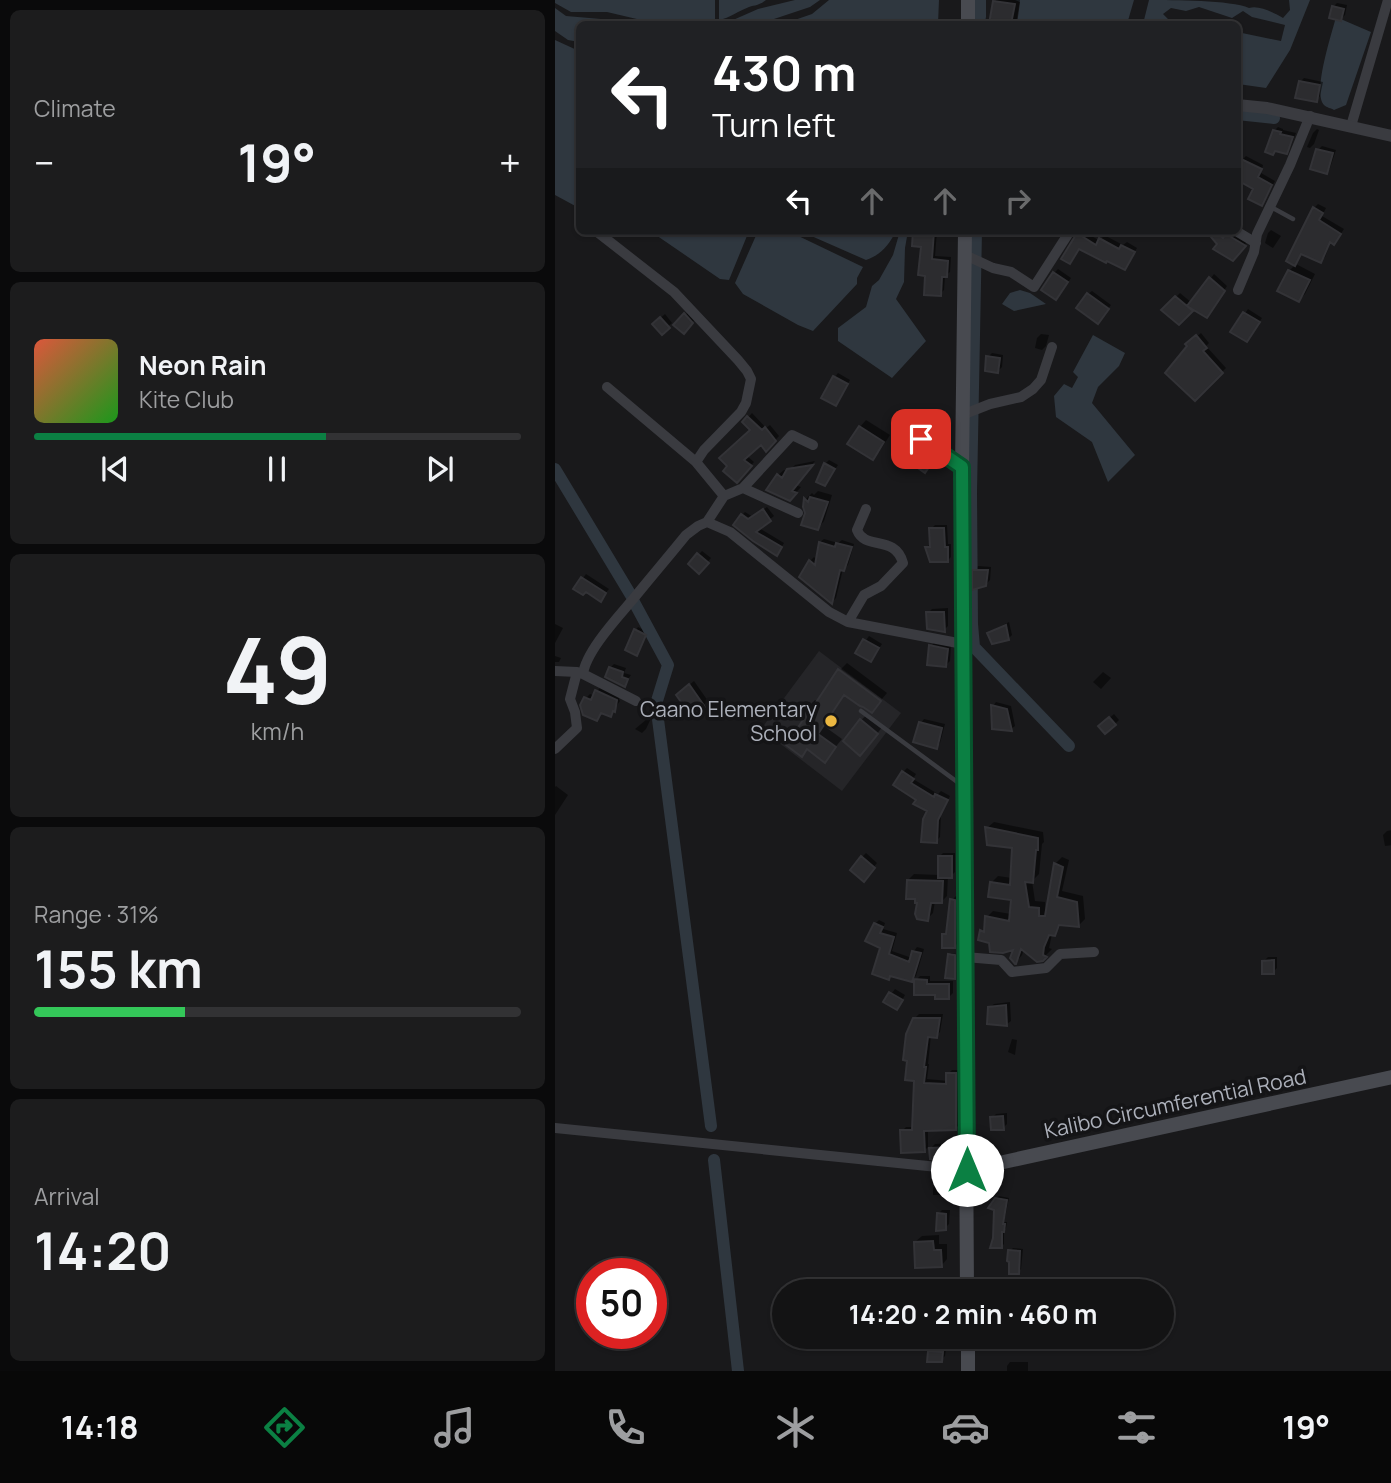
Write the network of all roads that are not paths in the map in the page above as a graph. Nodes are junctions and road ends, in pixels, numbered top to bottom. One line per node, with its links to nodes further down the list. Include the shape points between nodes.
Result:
1 (968, 0): 3 (main road)
2 (1388, 0): 6 (street)
3 (968, 21)
4 (1241, 105): 5 (street)
5 (1310, 116): 6 (street); 8 (street)
6 (1351, 126): 7 (street)
7 (1391, 136)
8 (1270, 207): 9 (lane); 14 (street)
9 (1293, 219)
10 (1241, 234): 14 (street)
11 (601, 235): 22 (street, via 674,292 751,379 741,412)
12 (965, 235): 15 (main road)
13 (1067, 235): 15 (street, via 1034,287 1011,272)
14 (1256, 243): 16 (street)
15 (965, 256): 19 (main road)
16 (1238, 290)
17 (1052, 347): 19 (street, via 1041,380 1033,389)
18 (607, 387): 22 (street)
19 (962, 415): 23 (main road)
20 (921, 439): 23 (street)
21 (813, 445): 24 (street, via 792,435)
22 (696, 462): 25 (street)
23 (962, 467): 30 (main road)
24 (743, 488): 25 (street); 27 (street)
25 (724, 496): 28 (street)
26 (866, 509): 29 (street, via 859,535 893,547 903,564 881,586 864,595)
27 (798, 513)
28 (707, 522): 29 (street, via 730,532 829,612); 32 (street, via 686,535 618,617)
29 (848, 622): 30 (street)
30 (963, 644): 36 (main road)
31 (555, 671): 32 (street)
32 (580, 673): 33 (street); 35 (street, via 570,699 577,728)
33 (636, 701)
34 (861, 711): 36 (lane)
35 (555, 749)
36 (964, 787): 38 (main road)
37 (1094, 952): 38 (street, via 1060,954 1046,968 1012,972 1001,960)
38 (965, 957): 41 (main road)
39 (1391, 1077): 41 (main road, Kalibo Circumferential Road)
40 (555, 1128): 41 (street)
41 (967, 1170): 42 (main road)
42 (967, 1279)
43 (968, 1349): 44 (main road)
44 (968, 1371)

